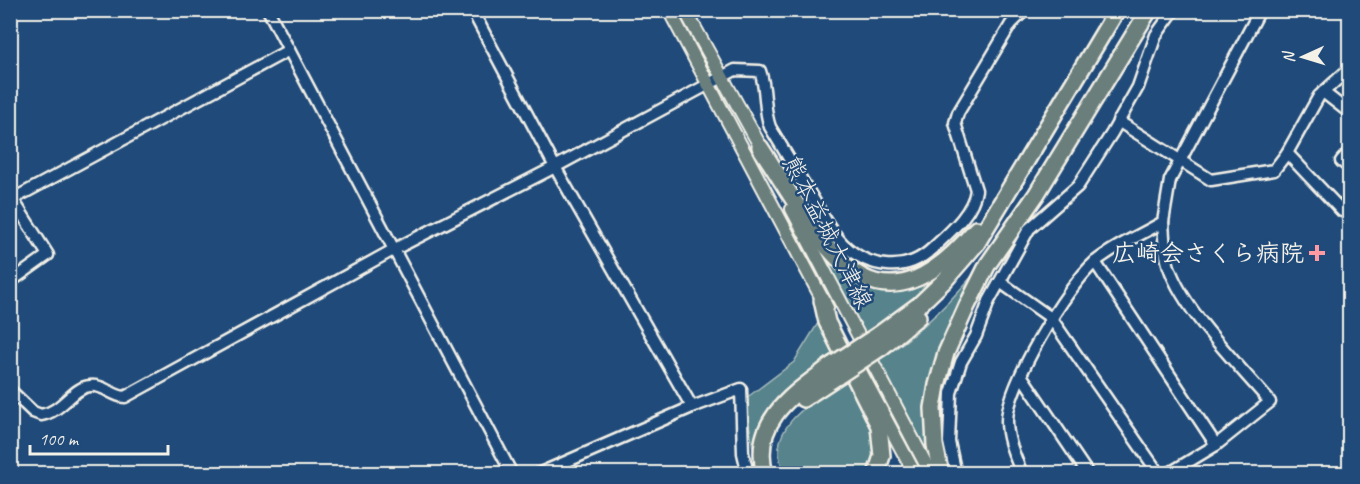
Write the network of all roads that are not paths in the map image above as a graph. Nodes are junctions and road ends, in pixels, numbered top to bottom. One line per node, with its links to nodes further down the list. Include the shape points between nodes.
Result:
1 (268, 10): 14 (street)
2 (472, 10): 25 (street)
3 (669, 10): 17 (main road, 熊本益城大津線)
4 (685, 10): 16 (main road, 熊本益城大津線)
5 (1024, 10): 16 (street, via 1011,24 955,123 976,190 975,200 930,251 900,267 869,260 836,237 770,127 760,71 735,70)
6 (1112, 10): 12 (highway)
7 (1117, 10): 12 (highway)
8 (1139, 10): 13 (highway)
9 (1149, 10): 13 (highway)
10 (1174, 10): 20 (street, via 1156,34 1138,87)
11 (1260, 10): 24 (street)
12 (1101, 37): 27 (highway)
13 (1124, 48): 28 (highway)
14 (289, 50): 29 (street); 32 (street)
15 (1350, 68): 18 (street)
16 (722, 77): 17 (street); 21 (main road, 熊本益城大津線)
17 (708, 85): 25 (street); 36 (main road, 熊本益城大津線)
18 (1323, 92): 19 (street); 23 (street)
19 (1350, 113)
20 (1118, 121): 24 (street); 35 (street, via 1078,186 1029,229)
21 (760, 147): 27 (highway, via 818,233 849,271 870,282 889,285 908,283 945,261); 52 (main road, 熊本益城大津線)
22 (1350, 151): 26 (street, via 1341,161)
23 (1287, 153): 24 (street, via 1274,170 1211,180); 30 (street)
24 (1180, 159): 31 (street, via 1170,180)
25 (555, 167): 32 (street); 42 (street)
26 (1350, 168)
27 (1016, 182): 38 (highway, via 977,243 945,280)
28 (1036, 195): 38 (highway, via 936,302); 53 (highway, via 988,264 946,353 933,408)
29 (12, 197): 34 (street, via 48,255)
30 (1342, 211)
31 (1163, 222): 33 (street); 43 (street, via 1167,260 1178,287 1270,402)
32 (395, 249): 41 (street, via 125,397 115,396 98,385 86,386 56,411 41,415); 45 (street)
33 (1095, 262): 37 (street); 43 (street)
34 (10, 282)
35 (1000, 282): 37 (street); 54 (street, via 961,362 951,393 949,442)
36 (822, 300): 50 (highway, via 827,322 879,426 882,456); 51 (main road, 熊本益城大津線)
37 (1051, 318): 40 (street); 57 (street)
38 (880, 341): 39 (highway, bridge)
39 (835, 370): 48 (highway, via 792,394 773,414 762,444); 49 (highway, via 777,423 771,445)
40 (1021, 375): 55 (street, via 1011,397 1007,420 1009,444); 56 (street)
41 (10, 390)
42 (692, 407): 44 (street); 47 (street, via 741,389 743,453)
43 (1216, 445): 58 (street)
44 (562, 469): 46 (street)
45 (512, 474)
46 (538, 474)
47 (748, 474)
48 (765, 474)
49 (775, 474)
50 (876, 474)
51 (915, 474)
52 (931, 474)
53 (941, 474)
54 (956, 474)
55 (1022, 474)
56 (1088, 474)
57 (1159, 474)
58 (1168, 474)

